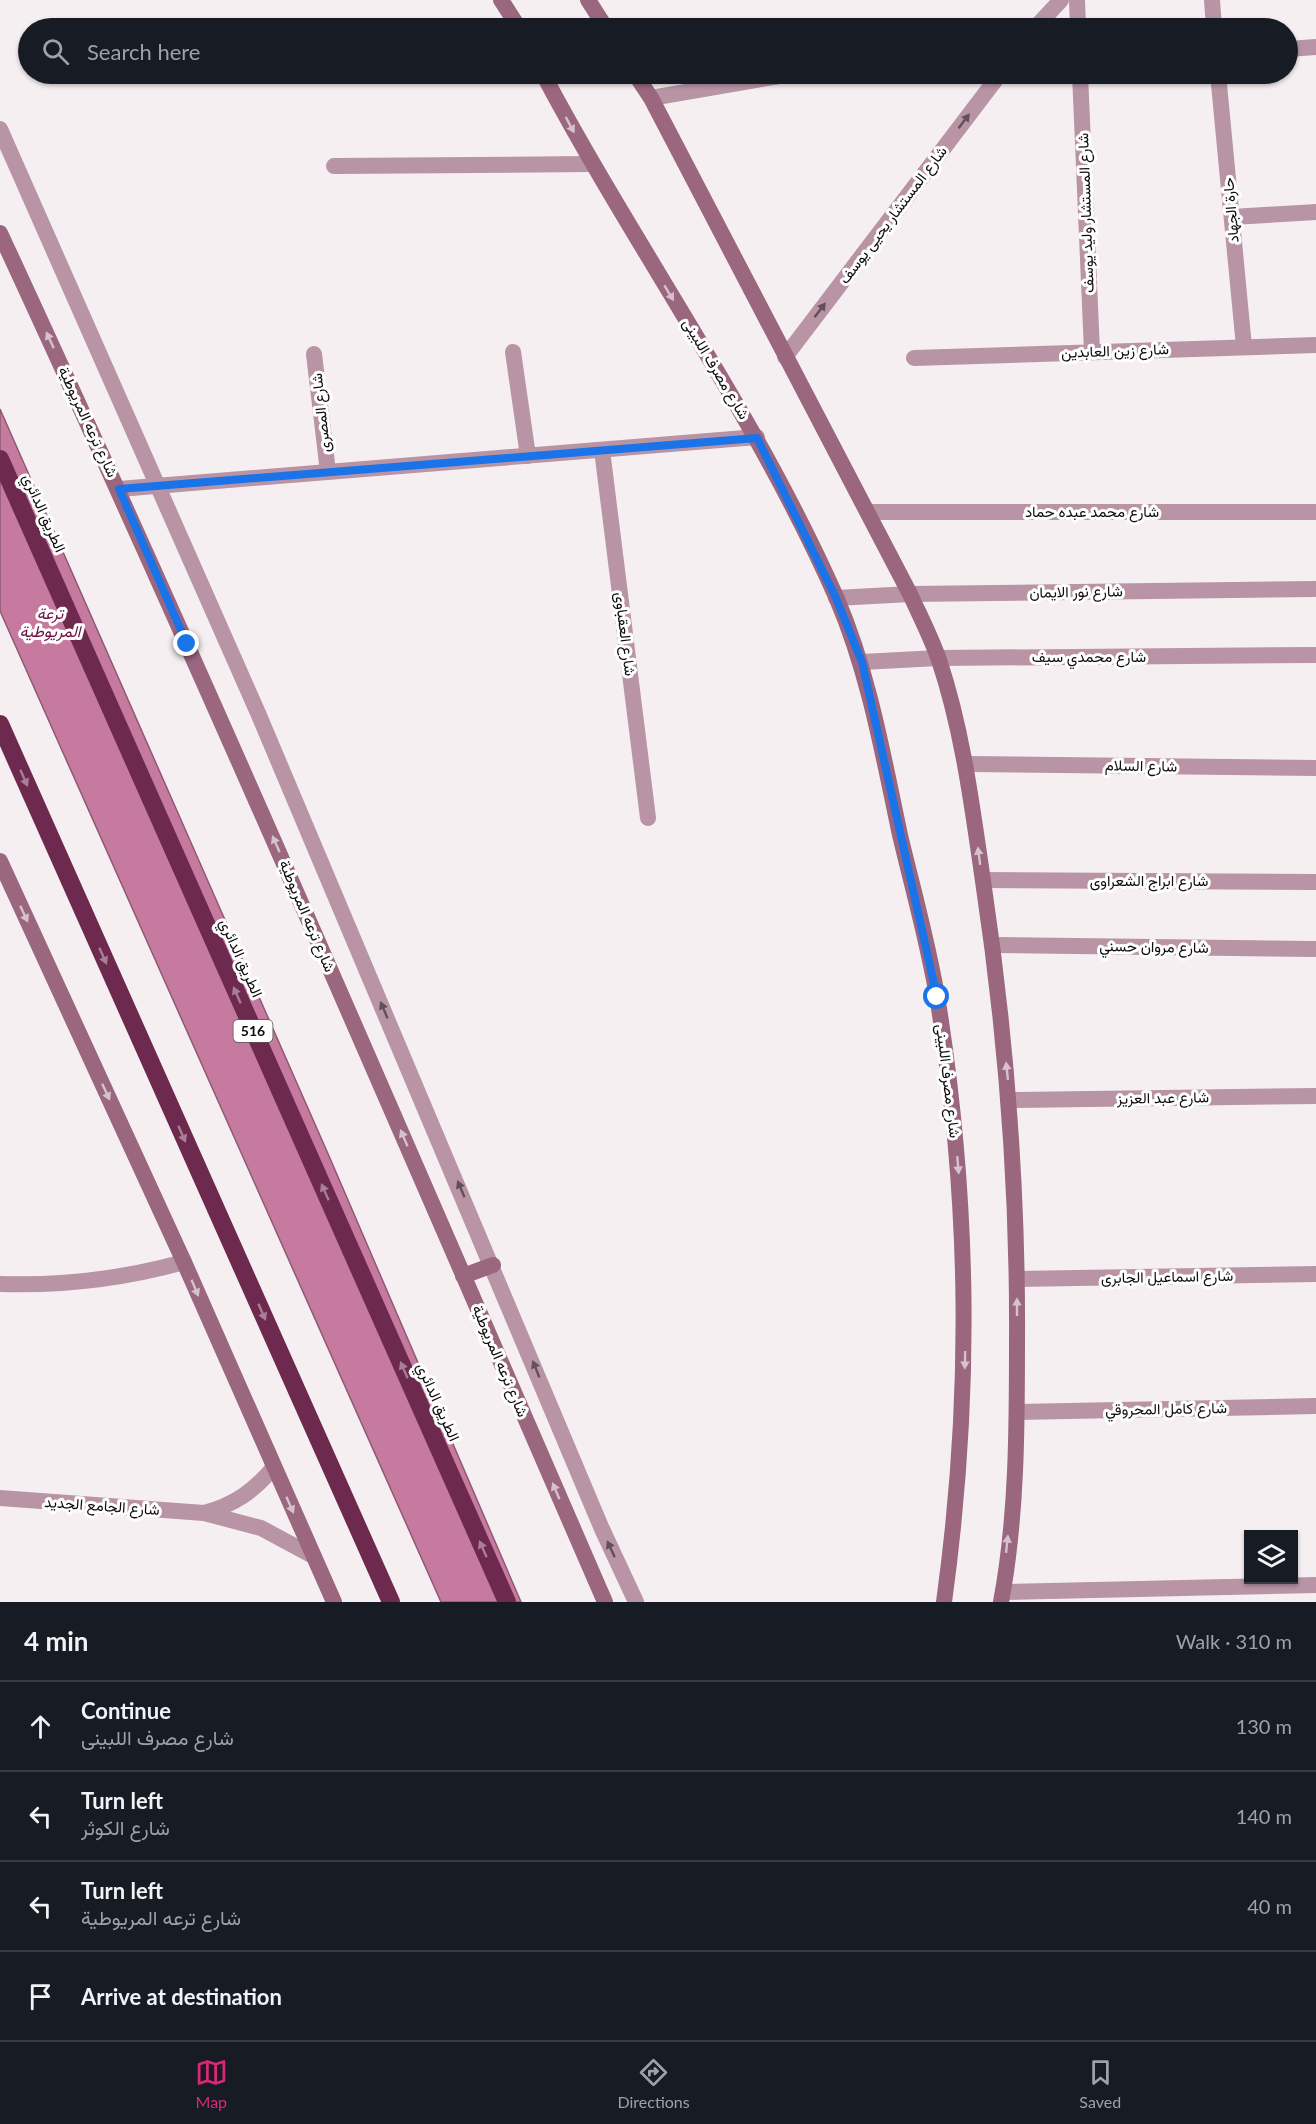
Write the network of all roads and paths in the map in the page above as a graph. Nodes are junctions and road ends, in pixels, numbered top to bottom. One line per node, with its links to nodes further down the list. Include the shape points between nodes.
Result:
1 (501, 0): 6 (main road)
2 (588, 0): 7 (main road)
3 (1061, 0): 8 (street)
4 (1077, 0): 9 (street)
5 (1212, 0): 10 (street)
6 (513, 18)
7 (600, 18)
8 (1044, 18)
9 (1078, 18)
10 (1213, 18)
11 (1316, 47): 12 (street)
12 (1298, 48)
13 (548, 84): 21 (main road, شارع مصرف اللبينى, one-way to 21)
14 (642, 84): 19 (main road)
15 (733, 84): 19 (street)
16 (992, 84): 31 (street, شارع المستشار يحيى يوسف, one-way to 16)
17 (1080, 84): 29 (street, شارع المستشار وليد يوسف)
18 (1219, 84): 24 (street, حارة الجهاد)
19 (651, 98): 31 (main road)
20 (0, 129): 38 (street)
21 (591, 164): 22 (street); 33 (main road, شارع مصرف اللبينى, one-way to 33)
22 (334, 166)
23 (1316, 212): 24 (street)
24 (1232, 217): 27 (street, حارة الجهاد)
25 (0, 233): 39 (main road, شارع ترعه المريوطية, one-way to 25)
26 (1316, 345): 27 (street, شارع زين العابدين)
27 (1244, 347): 29 (street, شارع زين العابدين)
28 (513, 352): 35 (street)
29 (1092, 352): 32 (street, شارع زين العابدين)
30 (314, 354): 37 (street, شارع المصرى)
31 (785, 357): 40 (main road)
32 (914, 358)
33 (757, 438): 34 (street); 44 (main road, شارع مصرف اللبينى)
34 (602, 450): 35 (street); 51 (street, شارع العقباوى)
35 (528, 456): 37 (street)
36 (0, 459): 75 (highway, الطريق الدائري / 516, one-way to 36)
37 (328, 472): 38 (street)
38 (158, 486): 39 (street); 60 (street, one-way to 38)
39 (119, 489): 62 (main road, شارع ترعه المريوطية, one-way to 39)
40 (868, 512): 41 (street, شارع محمد عبده حماد); 43 (main road)
41 (1316, 512)
42 (1316, 588): 43 (street, شارع نور الايمان)
43 (910, 594): 44 (street, شارع نور الايمان); 46 (main road)
44 (836, 598): 47 (main road, شارع مصرف اللبينى)
45 (1316, 655): 46 (street, شارع محمدي سيف)
46 (938, 658): 47 (street, شارع محمدي سيف); 49 (main road)
47 (862, 662): 78 (main road, شارع مصرف اللبينى, one-way to 78, via 937,997 957,1146 965,1294 964,1385 959,1476)
48 (0, 724): 74 (highway, one-way to 74)
49 (966, 764): 50 (street, شارع السلام); 53 (main road, one-way to 49)
50 (1316, 768)
51 (648, 818)
52 (0, 861): 59 (main road, one-way to 59)
53 (983, 880): 54 (street, شارع ابراج الشعراوى); 55 (main road)
54 (1316, 882)
55 (993, 945): 56 (street, شارع مروان حسني); 58 (main road, one-way to 55)
56 (1316, 949)
57 (1316, 1095): 58 (street, شارع عبد العزيز)
58 (1010, 1100): 63 (main road)
59 (184, 1262): 64 (street, via 100,1280); 67 (main road, one-way to 67)
60 (493, 1265): 62 (main road); 77 (street, one-way to 60)
61 (1316, 1274): 63 (street, شارع اسماعيل الجابرى)
62 (463, 1276): 76 (main road, شارع ترعه المريوطية, one-way to 62)
63 (1017, 1280): 66 (main road, one-way to 63)
64 (0, 1284)
65 (1316, 1406): 66 (street, شارع كامل المحروقي)
66 (1017, 1412): 72 (main road, one-way to 66)
67 (273, 1468): 69 (street, شارع الجامع الجديد, via 236,1502); 70 (main road, one-way to 70)
68 (0, 1498): 69 (street, شارع الجامع الجديد)
69 (204, 1513): 70 (street, شارع الجامع الجديد, via 261,1528)
70 (313, 1556): 73 (main road)
71 (1316, 1585): 72 (street)
72 (1001, 1597)
73 (334, 1602)
74 (391, 1602)
75 (507, 1602)
76 (605, 1602)
77 (636, 1602)
78 (944, 1602)

